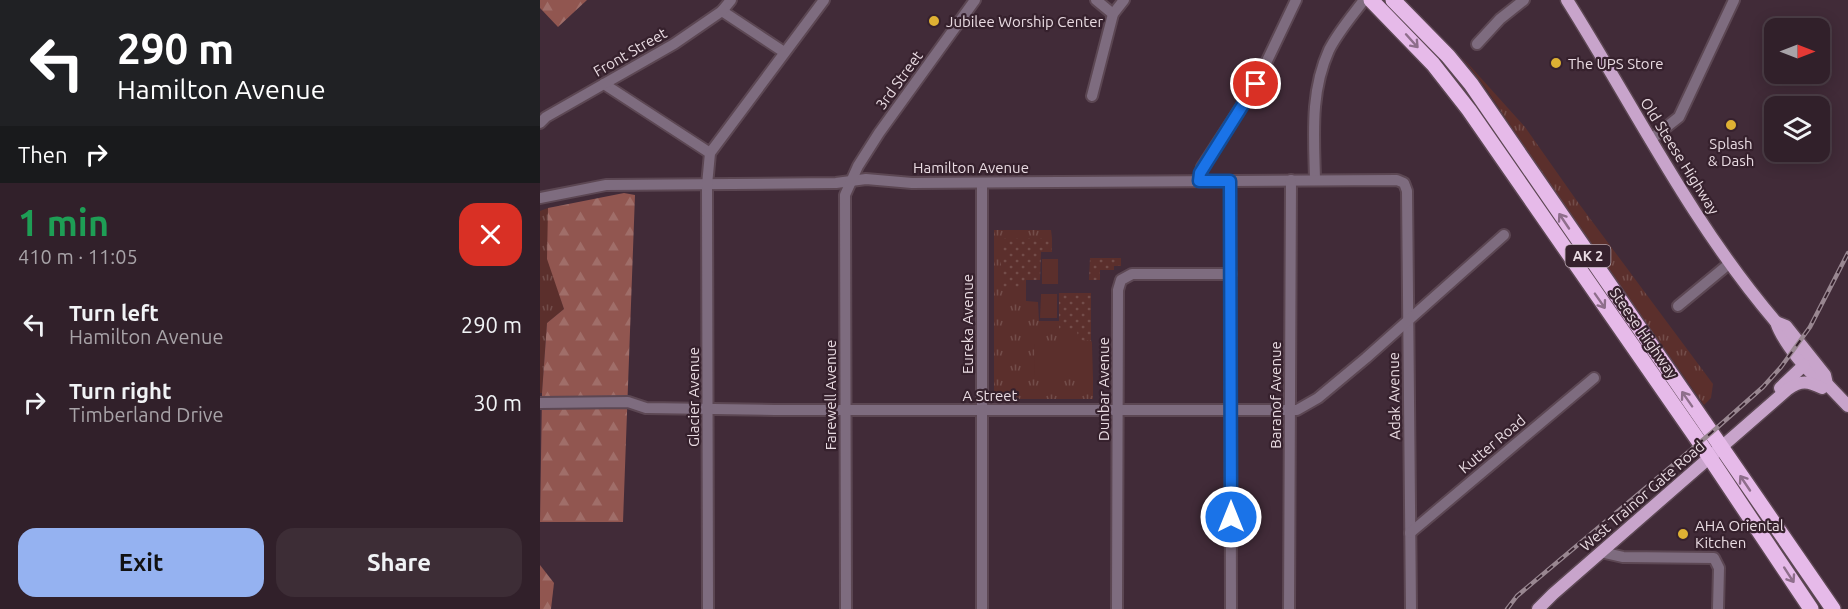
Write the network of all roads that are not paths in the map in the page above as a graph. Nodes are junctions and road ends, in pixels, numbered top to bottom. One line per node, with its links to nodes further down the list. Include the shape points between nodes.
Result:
1 (731, 0): 13 (street, Front Street)
2 (824, 0): 16 (street)
3 (975, 0): 24 (street, 3rd Street, via 879,133)
4 (1095, 0): 14 (street)
5 (1124, 0): 14 (street)
6 (1296, 0): 25 (street, via 1256,84 1202,167)
7 (1364, 0): 23 (street, via 1330,48 1318,81 1314,104)
8 (1371, 0): 49 (highway, Steese Highway / AK 2, one-way to 49, via 1433,64 1469,110)
9 (1393, 0): 49 (highway, Steese Highway / AK 2, one-way to 9, via 1471,84)
10 (1524, 0): 15 (street)
11 (1567, 0): 20 (main road, Old Steese Highway)
12 (1734, 0): 20 (street, via 1679,117)
13 (722, 11): 16 (street); 17 (street, Front Street)
14 (1113, 14): 18 (street)
15 (1477, 44)
16 (784, 52): 21 (street)
17 (604, 84): 19 (street, Front Street); 21 (street)
18 (1092, 96)
19 (540, 123)
20 (1650, 140): 32 (main road, Old Steese Highway)
21 (710, 153): 29 (street, Glacier Avenue)
22 (1291, 180): 23 (street, Hamilton Avenue); 26 (street, Hamilton Avenue); 48 (street, Baranof Avenue)
23 (1315, 180): 28 (street, Hamilton Avenue)
24 (851, 181): 27 (street, Hamilton Avenue); 29 (street, Hamilton Avenue); 44 (street, Farewell Avenue, via 845,205)
25 (1199, 181): 26 (street, Hamilton Avenue); 27 (street, Hamilton Avenue)
26 (1230, 181): 33 (street)
27 (981, 183): 46 (street, Eureka Avenue)
28 (1404, 183): 35 (street, Adak Avenue)
29 (707, 185): 30 (street, Hamilton Avenue, via 606,185); 43 (street, Glacier Avenue)
30 (540, 198)
31 (1504, 235): 35 (street, A Street)
32 (1730, 263): 34 (street); 36 (main road, Old Steese Highway)
33 (1231, 274): 45 (street, Dunbar Avenue, via 1132,274 1121,280); 47 (street)
34 (1678, 306)
35 (1408, 320): 48 (street, A Street, via 1318,398); 50 (street, Adak Avenue)
36 (1776, 322): 37 (main road, Old Steese Highway, via 1779,333); 39 (main road, Old Steese Highway, via 1785,326)
37 (1804, 365): 39 (main road, via 1811,366); 41 (main road, West Trainor Gate Road)
38 (1594, 378): 50 (street, Kutter Road)
39 (1828, 383): 41 (main road, West Trainor Gate Road, via 1824,388 1803,382); 42 (main road, Old Steese Highway)
40 (540, 403): 43 (street, A Street, via 628,402 646,408)
41 (1767, 406): 49 (main road, West Trainor Gate Road)
42 (1848, 406)
43 (708, 409): 44 (street, A Street); 52 (street, Glacier Avenue)
44 (845, 409): 46 (street, A Street); 53 (street, Farewell Avenue)
45 (1118, 409): 46 (street, A Street); 47 (street, A Street); 55 (street, Dunbar Avenue)
46 (983, 410): 54 (street, Eureka Avenue)
47 (1231, 411): 48 (street, A Street); 56 (street)
48 (1289, 411): 57 (street, Baranof Avenue)
49 (1714, 452): 51 (main road, West Trainor Gate Road); 61 (highway, Steese Highway / AK 2, one-way to 61); 62 (highway, Steese Highway / AK 2, one-way to 49)
50 (1410, 533): 58 (street, Adak Avenue)
51 (1601, 552): 59 (main road, West Trainor Gate Road); 60 (street, via 1623,557 1714,558 1719,568)
52 (708, 609)
53 (846, 609)
54 (982, 609)
55 (1117, 609)
56 (1231, 609)
57 (1289, 609)
58 (1411, 609)
59 (1538, 609)
60 (1718, 609)
61 (1811, 609)
62 (1833, 609)

